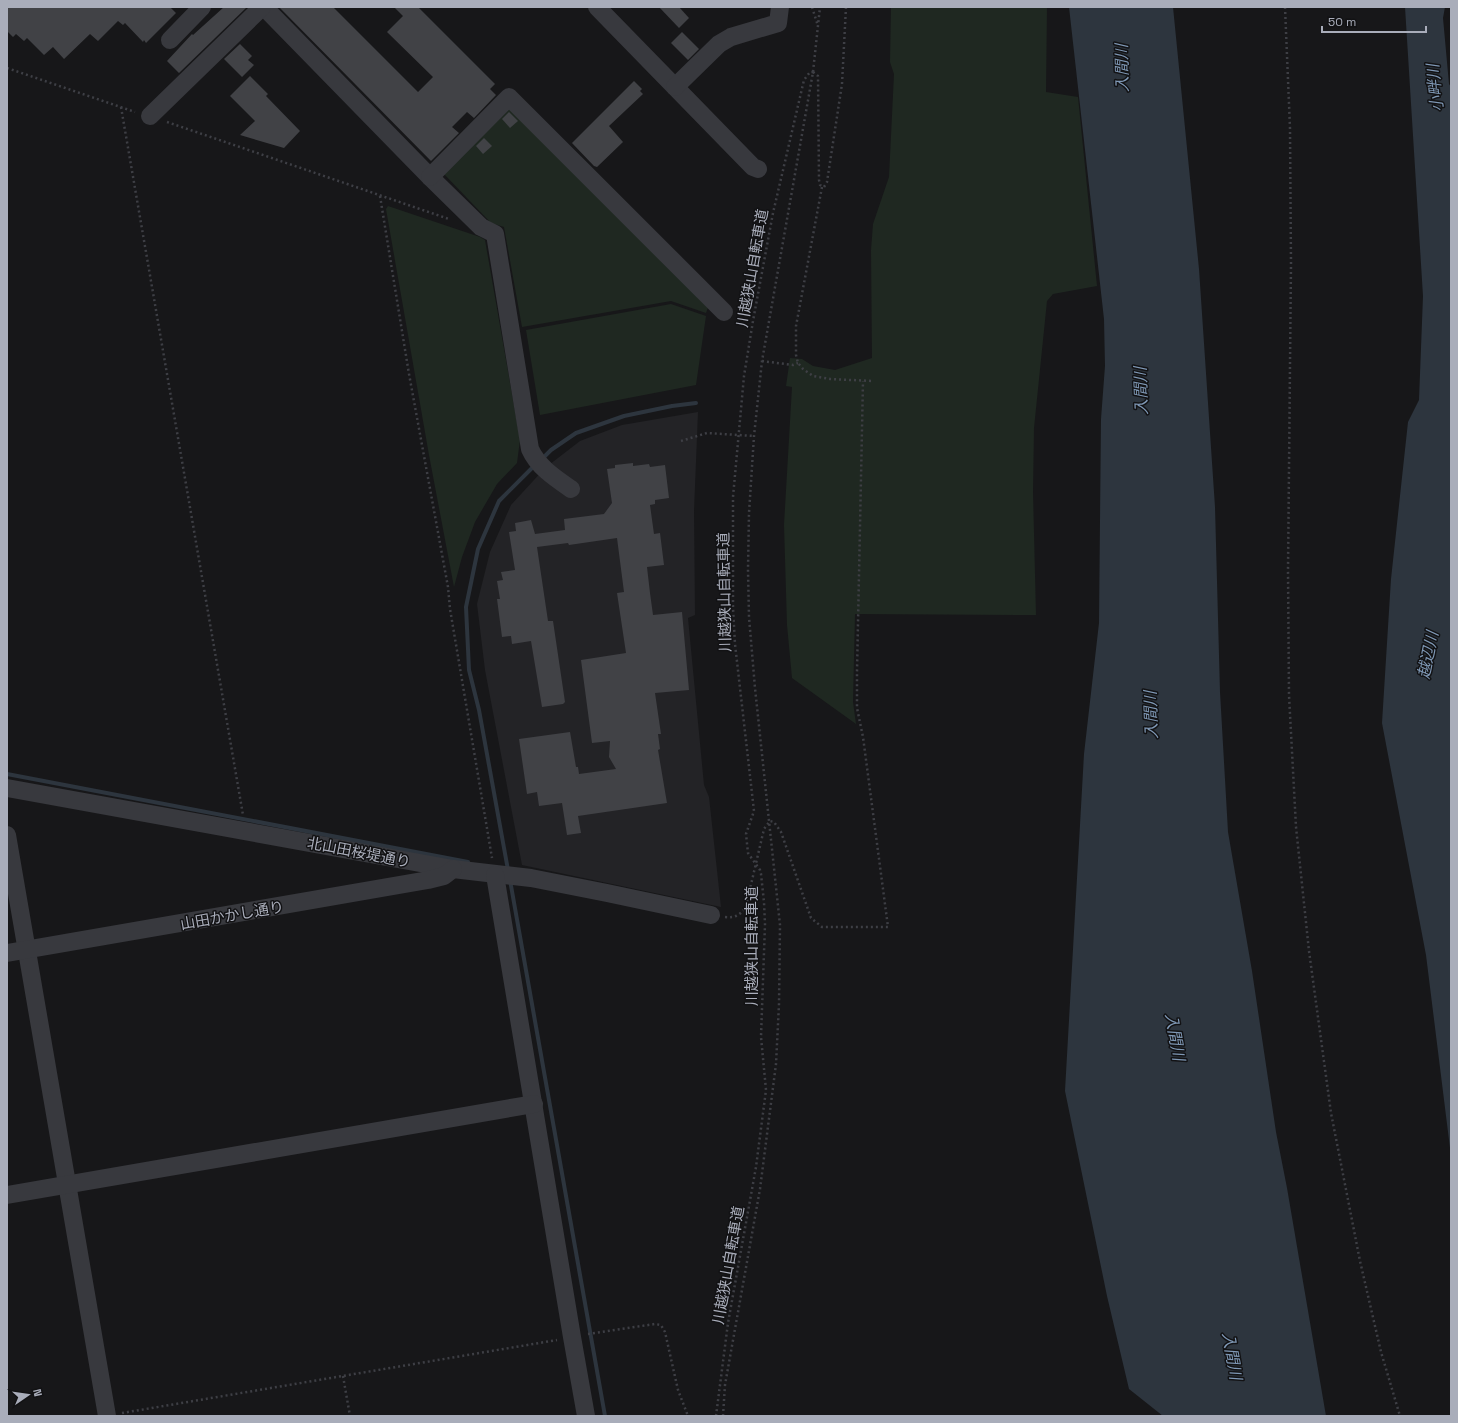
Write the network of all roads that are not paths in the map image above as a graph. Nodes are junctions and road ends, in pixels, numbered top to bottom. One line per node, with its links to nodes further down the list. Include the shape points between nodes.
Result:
1 (202, 7): 5 (street)
2 (263, 7): 7 (street); 9 (street)
3 (597, 7): 6 (street)
4 (780, 7): 6 (street, via 778,24 731,37 719,44)
5 (170, 40)
6 (675, 87): 8 (street, via 753,167)
7 (150, 116)
8 (758, 169)
9 (430, 177): 10 (street, via 509,97); 11 (street, via 481,227 495,234 535,456 550,474)
10 (724, 312)
11 (571, 489)
12 (7, 788): 14 (street, 北山田桜堤通り)
13 (7, 835): 17 (street)
14 (453, 869): 15 (street, 北山田桜堤通り); 17 (street, 山田かかし通り, via 444,876 428,880)
15 (495, 875): 16 (street, 北山田桜堤通り, via 531,878); 19 (street)
16 (711, 915)
17 (27, 950): 18 (street, 山田かかし通り); 20 (street)
18 (7, 953)
19 (534, 1104): 20 (street); 23 (street, via 577,1336)
20 (68, 1185): 21 (street); 22 (street)
21 (7, 1195)
22 (107, 1416)
23 (586, 1416)

